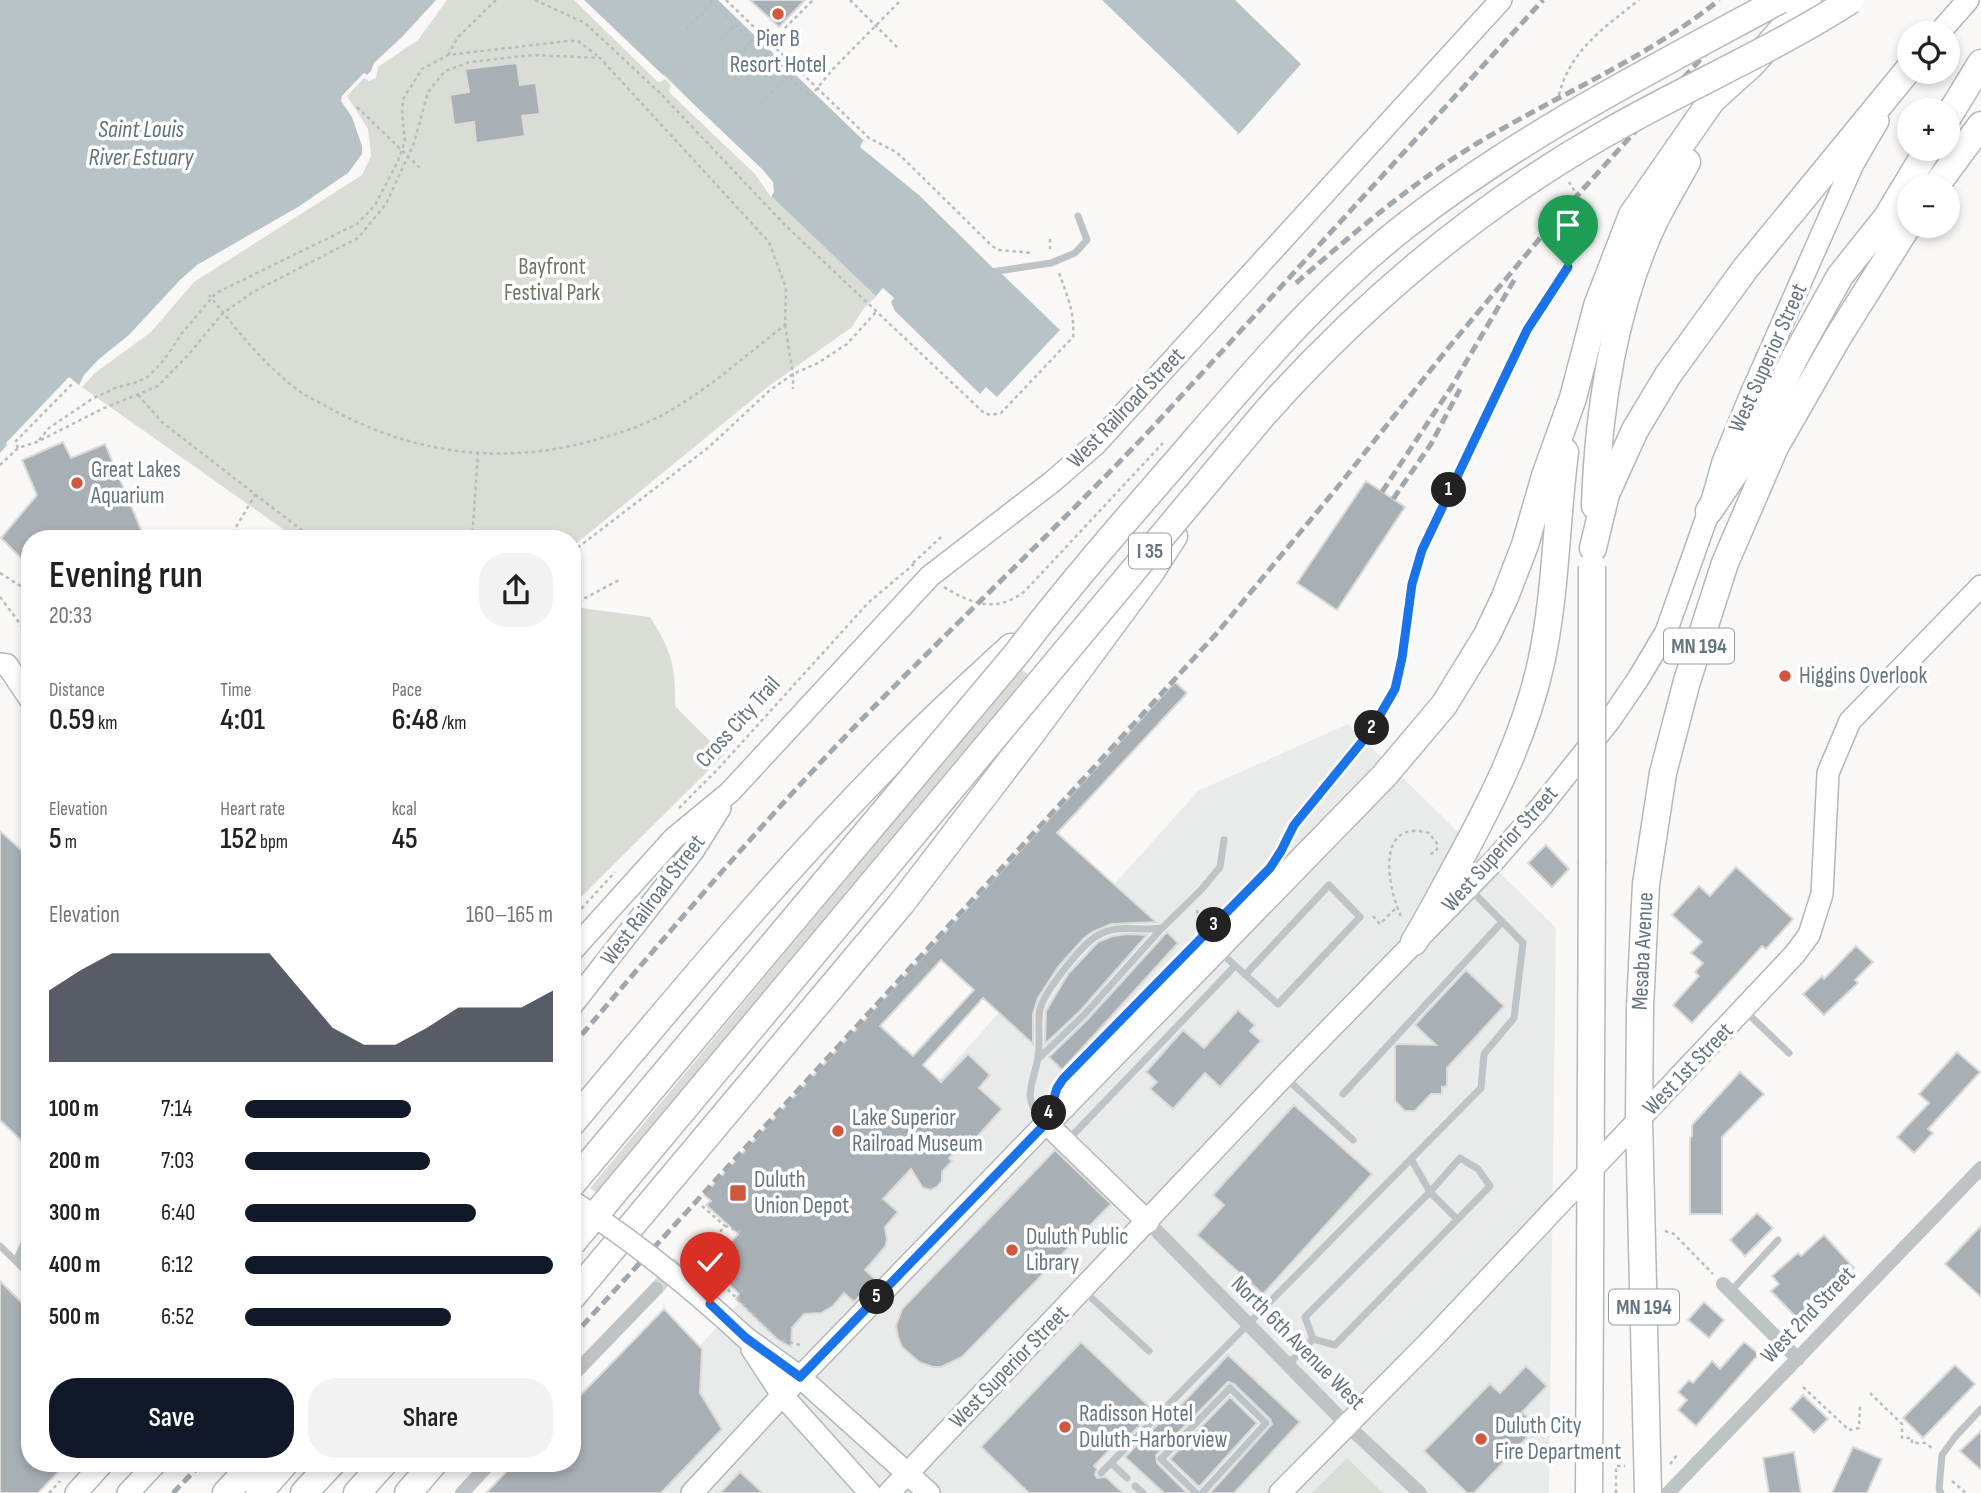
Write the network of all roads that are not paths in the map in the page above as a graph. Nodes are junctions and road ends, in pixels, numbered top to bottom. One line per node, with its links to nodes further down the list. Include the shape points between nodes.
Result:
1 (1501, 0): 28 (street, West Railroad Street, via 1097,444 1052,482 922,570)
2 (1780, 0): 25 (highway, I 35, bridge, via 1537,134 1408,224 1294,326)
3 (1808, 0): 8 (highway)
4 (1851, 0): 21 (highway, I 35, bridge, via 1603,135 1466,225 1395,281 1323,350)
5 (1968, 0): 6 (street)
6 (1950, 21)
7 (1981, 63): 11 (highway)
8 (1752, 64): 19 (highway, via 1712,100 1632,215 1597,306); 23 (highway, via 1694,148 1655,220 1627,295 1597,447)
9 (1897, 82): 23 (highway, via 1745,269 1668,375 1635,430 1606,494)
10 (1899, 84): 22 (street, West Superior Street, via 1853,163 1742,416)
11 (1960, 98)
12 (1981, 125): 14 (highway)
13 (1921, 161): 16 (highway, MN 194)
14 (1944, 175)
15 (1078, 216): 18 (lane, via 1087,240 1075,253 1051,263)
16 (1883, 222): 20 (highway, MN 194, via 1807,368); 22 (highway, MN 194, via 1840,276 1745,458)
17 (1901, 238): 20 (highway)
18 (998, 271)
19 (1573, 398): 34 (highway, via 1549,620 1536,684 1495,793); 35 (highway, via 1505,597 1444,705 1384,776)
20 (1784, 430): 44 (highway, Mesaba Avenue / MN 194, via 1725,563 1663,773 1647,870)
21 (1198, 493): 56 (highway, I 35, bridge); 57 (highway, bridge, via 1151,572 901,904)
22 (1709, 511): 30 (street, West Superior Street, via 1665,632 1638,680 1540,808)
23 (1593, 557): 50 (highway, bridge)
24 (1981, 586): 38 (street, West 1st Street, via 1850,721 1828,772 1822,894 1809,935)
25 (1051, 609): 43 (highway, bridge, via 905,747 792,867); 51 (highway, I 35, bridge)
26 (4, 664): 27 (street)
27 (21, 687)
28 (730, 792): 33 (street, West Railroad Street, via 674,838); 37 (street, West Railroad Street, via 685,861)
29 (1224, 839): 32 (lane, via 1220,867)
30 (1468, 887): 31 (lane); 34 (street, West Superior Street)
31 (1502, 922): 42 (lane); 48 (lane, via 1523,943 1514,1018 1484,1054 1480,1088)
32 (1162, 928): 40 (lane); 40 (lane, via 1145,931 1121,926 1094,938 1047,991 1040,1009)
33 (581, 941)
34 (1414, 942): 41 (street, West Superior Street)
35 (1218, 951): 36 (lane); 45 (highway); 47 (lane)
36 (1245, 975): 36 (lane, via 1278,1004 1360,917 1329,886)
37 (581, 994)
38 (1744, 1010): 39 (lane); 44 (street, West 1st Street)
39 (1789, 1053)
40 (1038, 1059): 45 (lane, via 1030,1102)
41 (1284, 1076): 46 (lane); 55 (street, West Superior Street)
42 (1343, 1094)
43 (581, 1112)
44 (1639, 1120): 50 (street, West 1st Street); 106 (highway, Mesaba Avenue / MN 194)
45 (1046, 1123): 47 (street); 74 (street)
46 (1353, 1140)
47 (1066, 1142): 55 (street)
48 (1410, 1159): 52 (lane); 67 (lane)
49 (1981, 1168): 71 (street, West 2nd Street)
50 (1592, 1170): 77 (street, West 1st Street); 105 (highway, MN 194)
51 (581, 1173)
52 (1430, 1192): 54 (lane); 54 (lane, via 1460,1158 1478,1169 1490,1186); 69 (lane, via 1305,1317)
53 (581, 1207): 57 (street, bridge)
54 (1457, 1219): 69 (lane, via 1335,1345)
55 (1148, 1222): 66 (street, West Superior Street); 67 (street, North 6th Avenue West)
56 (581, 1232)
57 (625, 1236): 63 (highway); 68 (street, bridge)
58 (1778, 1240): 64 (lane)
59 (0, 1246): 61 (lane)
60 (21, 1250): 61 (lane)
61 (16, 1261): 62 (lane)
62 (21, 1266)
63 (581, 1287)
64 (1727, 1288): 71 (street)
65 (656, 1289): 73 (street)
66 (1083, 1290): 70 (lane); 86 (street, West Superior Street)
67 (1246, 1324): 72 (street, North 6th Avenue West); 78 (lane)
68 (746, 1338): 74 (street); 75 (street)
69 (1312, 1339): 72 (lane)
70 (1149, 1351)
71 (1798, 1359): 107 (street, West 2nd Street)
72 (1287, 1366): 77 (street, North 6th Avenue West)
73 (581, 1367)
74 (800, 1377): 75 (street); 86 (street)
75 (782, 1395): 97 (street); 98 (street)
76 (1981, 1409): 108 (lane, via 1942,1455)
77 (1347, 1425): 103 (street, West 1st Street); 104 (street, North 6th Avenue West)
78 (1111, 1463): 87 (lane); 88 (lane)
79 (95, 1472): 90 (street)
80 (148, 1472): 91 (street)
81 (246, 1472): 92 (highway)
82 (277, 1472): 93 (highway)
83 (324, 1472): 94 (highway)
84 (376, 1472): 95 (highway)
85 (482, 1472): 96 (street)
86 (909, 1472): 99 (street, West Superior Street); 100 (street)
87 (1101, 1473)
88 (1127, 1478)
89 (1135, 1486): 101 (lane)
90 (76, 1493)
91 (128, 1493)
92 (226, 1493)
93 (259, 1493)
94 (304, 1493)
95 (357, 1493)
96 (462, 1493)
97 (692, 1493)
98 (870, 1493)
99 (889, 1493)
100 (929, 1493)
101 (1143, 1493)
102 (1199, 1493): 102 (lane, via 1266,1423 1230,1388 1161,1459)
103 (1280, 1493)
104 (1420, 1493)
105 (1589, 1493)
106 (1648, 1493)
107 (1668, 1493)
108 (1941, 1493)

